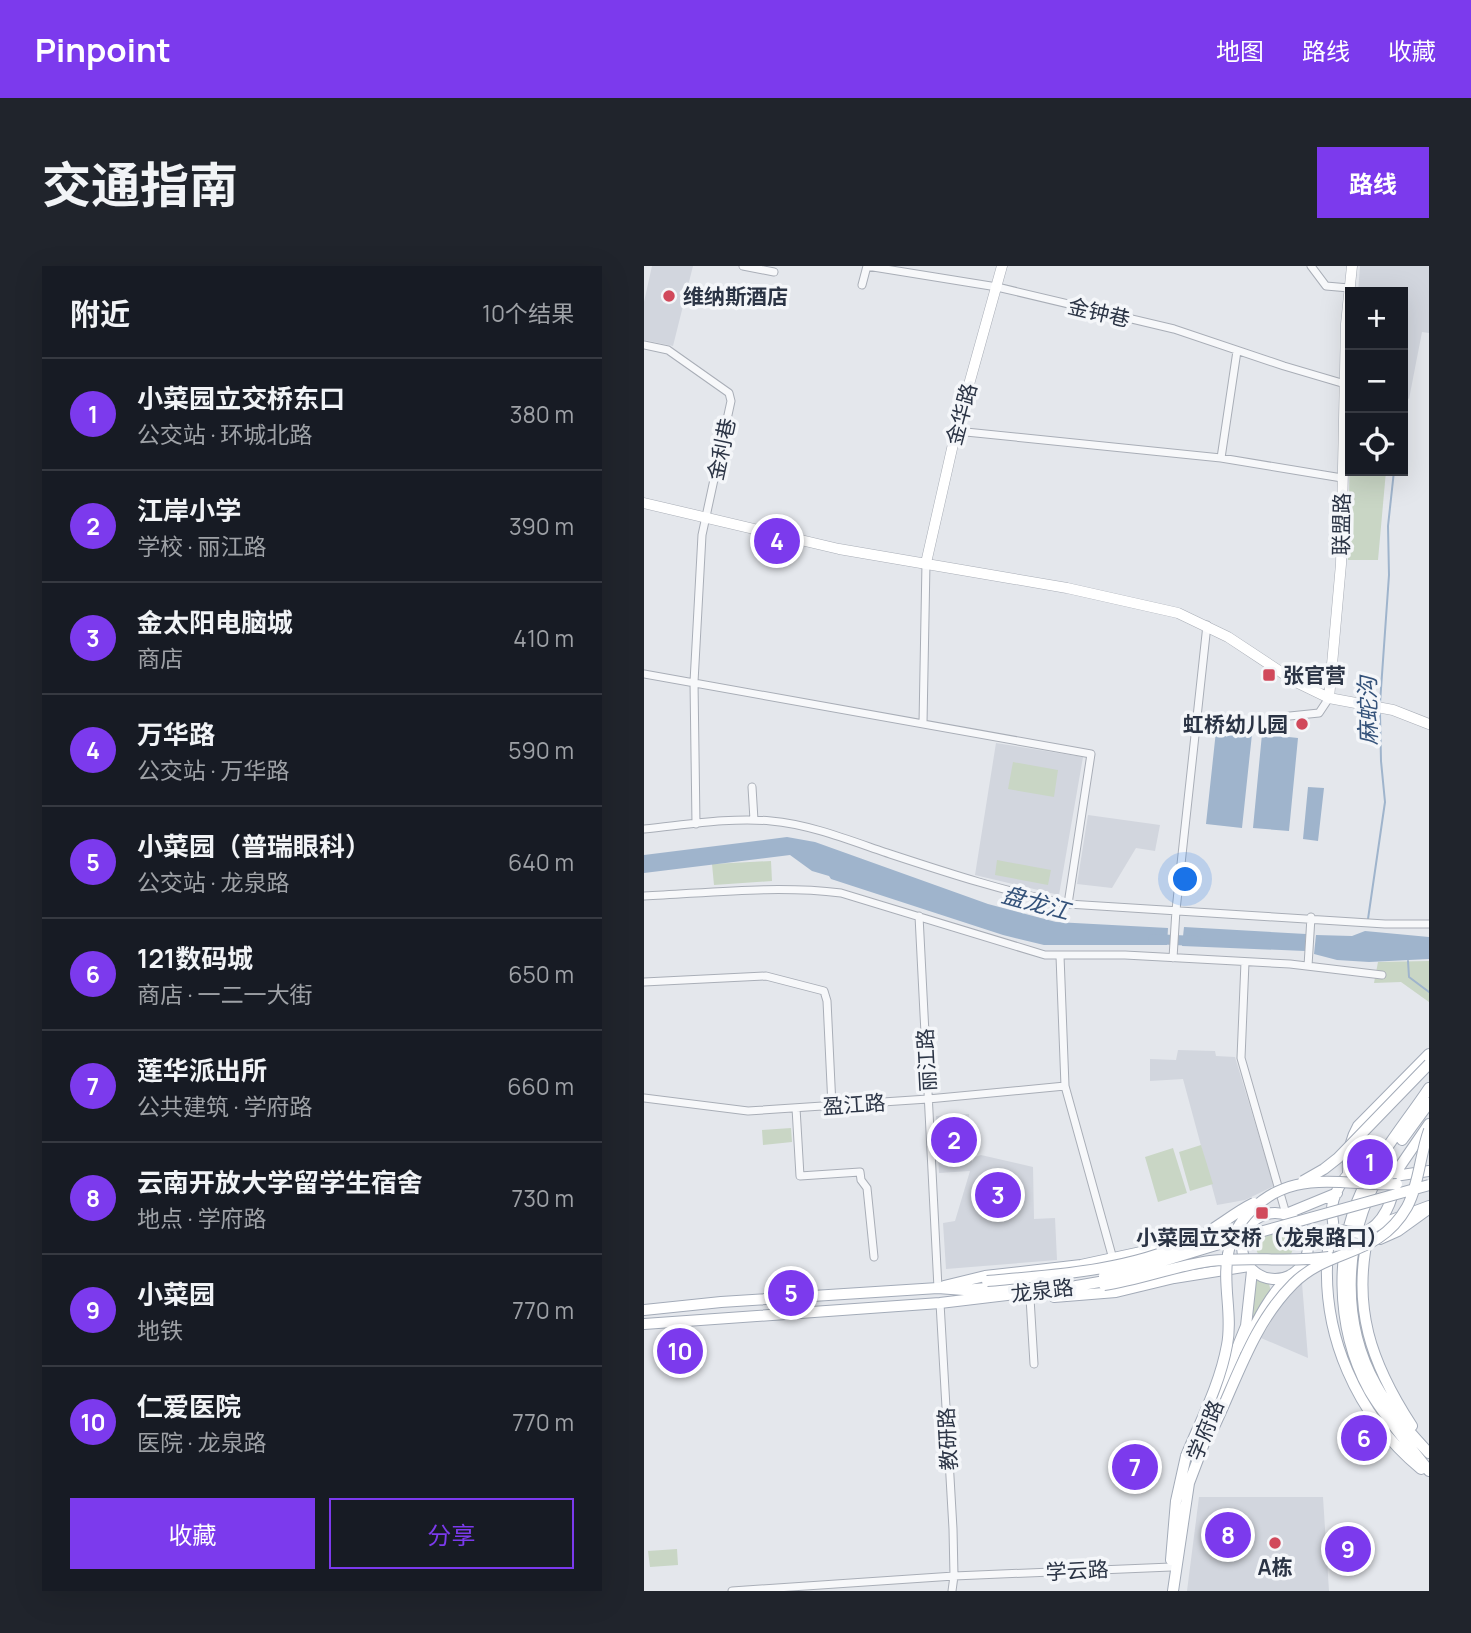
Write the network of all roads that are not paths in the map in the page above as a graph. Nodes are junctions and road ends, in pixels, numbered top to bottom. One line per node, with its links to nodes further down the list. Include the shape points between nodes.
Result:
1 (743, 266): 5 (street)
2 (1002, 266): 7 (street, 金华路)
3 (1311, 266): 9 (street, via 1326,286)
4 (1352, 266): 8 (street, 联盟路)
5 (774, 272)
6 (862, 285): 7 (street, 金钟巷, via 867,266)
7 (997, 287): 11 (street, 金钟巷, via 1174,329); 13 (street, 金华路)
8 (1349, 287)
9 (1345, 288)
10 (644, 345): 17 (street, 金利巷, via 668,350 729,393 728,420)
11 (1237, 351): 12 (street, 金钟巷); 14 (street)
12 (1345, 383): 15 (street, 联盟路)
13 (956, 431): 14 (street); 18 (street, 金华路)
14 (1221, 458): 15 (street)
15 (1342, 478): 22 (street, 联盟路)
16 (644, 503): 17 (street)
17 (705, 519): 18 (street); 21 (street)
18 (926, 563): 19 (street, via 1110,597); 24 (street)
19 (1207, 625): 22 (street); 32 (street)
20 (644, 674): 21 (street)
21 (694, 682): 24 (street); 28 (street)
22 (1329, 698): 23 (street, via 1319,713); 25 (street, via 1389,709)
23 (1270, 718)
24 (923, 723): 31 (street, via 1091,754)
25 (1429, 724)
26 (752, 787): 27 (street)
27 (754, 820): 28 (street); 31 (street, via 790,824 977,883)
28 (696, 824): 29 (street)
29 (644, 830)
30 (644, 896): 33 (street, via 813,890 841,893)
31 (1068, 904): 32 (street)
32 (1176, 910): 34 (street); 37 (street)
33 (919, 916): 36 (street, via 1010,946); 47 (street, 丽江路)
34 (1311, 917): 35 (street); 39 (street)
35 (1429, 924)
36 (1060, 956): 37 (street); 44 (street)
37 (1173, 958): 38 (street)
38 (1245, 962): 39 (street); 63 (street, via 1241,1058)
39 (1308, 966): 40 (street)
40 (1382, 975)
41 (644, 982): 49 (street, via 766,976 824,991)
42 (1429, 1054): 53 (main road, via 1358,1126 1348,1151)
43 (1429, 1064): 57 (main road, bridge, via 1338,1158)
44 (1065, 1086): 47 (street, 盈江路); 72 (street)
45 (1429, 1088): 66 (main road, via 1357,1200)
46 (644, 1098): 50 (street, 盈江路, via 732,1110)
47 (928, 1099): 49 (street, 盈江路); 76 (street, 丽江路)
48 (1429, 1103): 66 (main road, via 1382,1169 1363,1211)
49 (832, 1106): 50 (street, 盈江路)
50 (796, 1108): 71 (street, via 800,1175 859,1172 867,1188)
51 (1429, 1124): 55 (main road)
52 (1429, 1130): 67 (main road, bridge, via 1408,1205)
53 (1353, 1170): 55 (main road, bridge, via 1368,1168); 60 (main road)
54 (1429, 1171): 55 (main road)
55 (1390, 1177): 66 (main road, via 1393,1191 1385,1213)
56 (1429, 1178): 57 (main road, bridge, via 1381,1185 1336,1181)
57 (1296, 1185): 61 (main road, bridge)
58 (1429, 1185): 75 (main road, 龙泉路, bridge)
59 (1429, 1191): 75 (main road, 龙泉路, bridge)
60 (1337, 1193): 63 (main road); 65 (main road, via 1332,1203)
61 (1269, 1196): 76 (main road, bridge, via 1202,1236 1138,1259 1084,1271); 86 (main road, bridge, via 1241,1222 1228,1254 1228,1342 1223,1366 1186,1456 1176,1501)
62 (1429, 1207): 66 (main road); 67 (main road)
63 (1286, 1214): 64 (main road, via 1264,1214); 68 (main road)
64 (1247, 1229): 72 (main road); 73 (main road, via 1242,1248)
65 (1334, 1229): 66 (main road, bridge); 68 (main road); 69 (main road)
66 (1360, 1234): 83 (main road, via 1370,1346); 83 (main road, via 1351,1267 1351,1294 1362,1354 1389,1407); 84 (main road, via 1342,1273 1343,1303 1357,1363 1392,1425)
67 (1380, 1239): 70 (main road, bridge)
68 (1313, 1241): 69 (main road, via 1326,1240); 74 (main road, via 1304,1262)
69 (1328, 1245): 84 (main road, via 1331,1316 1347,1371 1377,1424)
70 (1339, 1255): 75 (main road, bridge, via 1292,1261 1208,1261 1129,1282); 85 (main road, 学府路, bridge, via 1294,1283 1256,1333)
71 (874, 1257)
72 (1113, 1259): 76 (main road, via 985,1276)
73 (1251, 1269): 74 (main road, via 1272,1279); 78 (main road, via 1187,1275 1116,1292); 86 (main road, 学府路, via 1246,1326 1190,1469)
74 (1291, 1275): 85 (main road, 学府路, via 1254,1326)
75 (1104, 1281): 76 (main road, 龙泉路); 77 (main road, 龙泉路)
76 (938, 1288): 80 (main road, 龙泉路)
77 (1009, 1294): 78 (main road); 79 (main road, 龙泉路)
78 (1030, 1298): 82 (street)
79 (940, 1303): 81 (main road, 龙泉路); 87 (street, 教研路)
80 (644, 1310)
81 (644, 1324)
82 (1034, 1364)
83 (1429, 1453)
84 (1429, 1474)
85 (1189, 1483): 91 (main road, 学府路)
86 (1171, 1567): 87 (street, 学云路); 91 (main road, 学府路)
87 (954, 1576): 88 (street, 学云路); 90 (street, 教研路)
88 (832, 1588): 89 (street, 学云路)
89 (732, 1591)
90 (951, 1591)
91 (1170, 1591)

